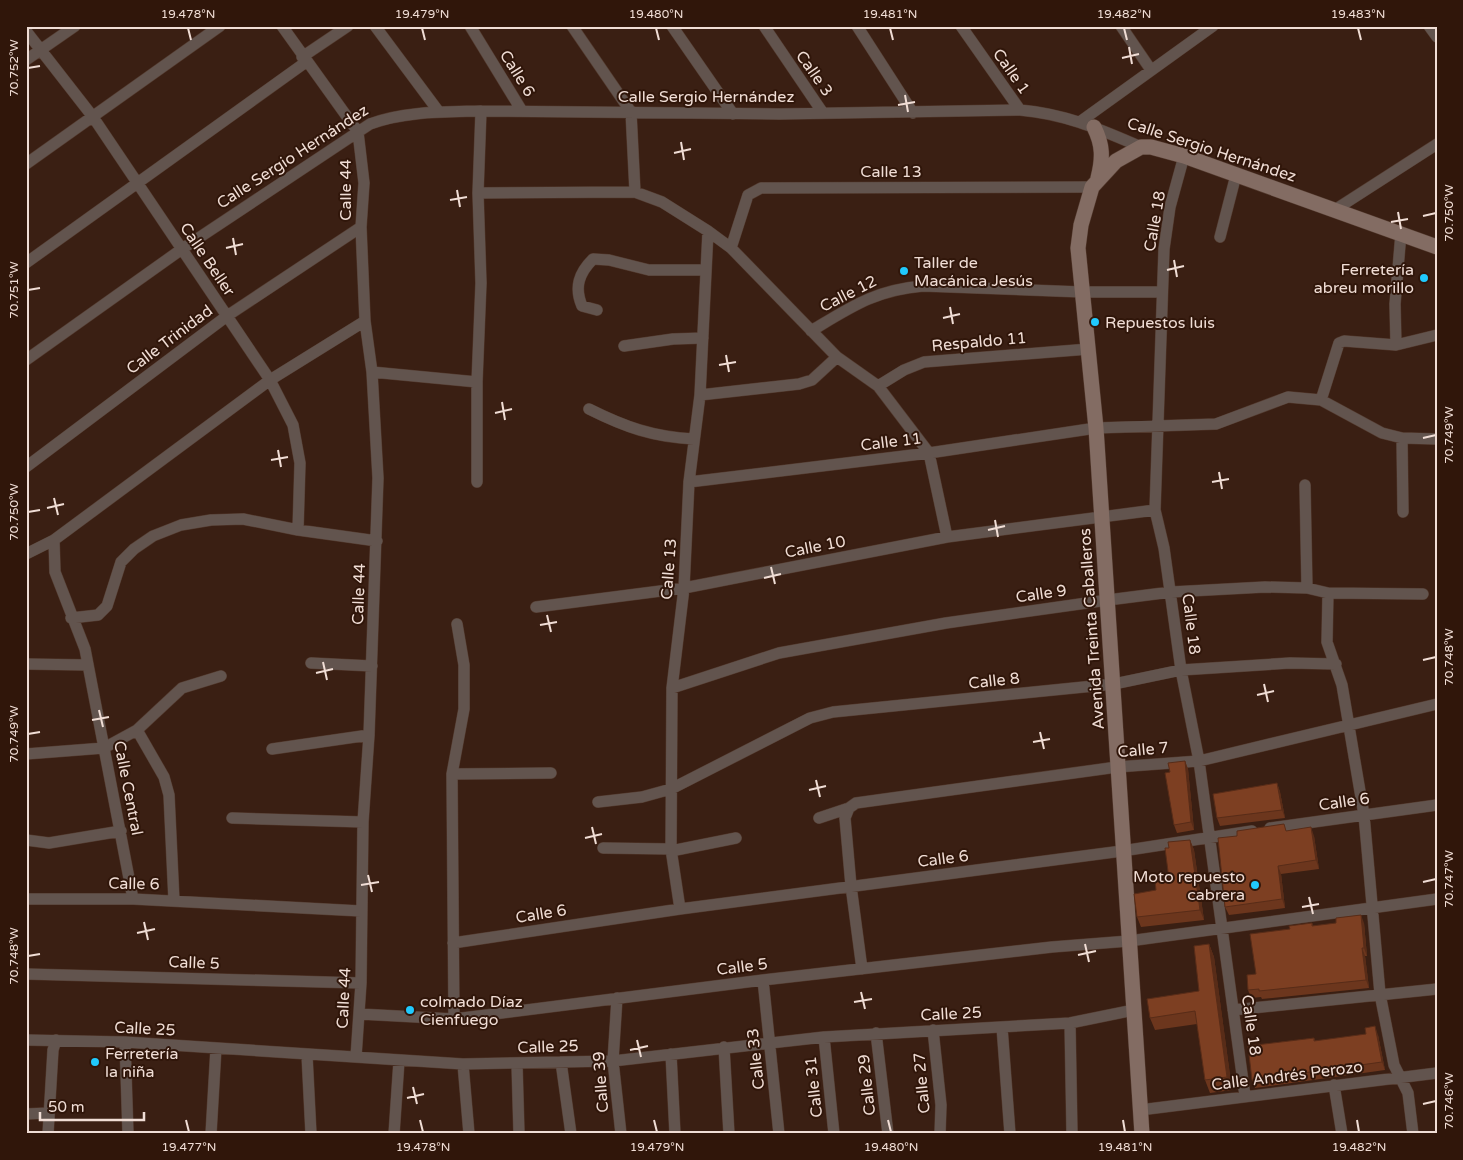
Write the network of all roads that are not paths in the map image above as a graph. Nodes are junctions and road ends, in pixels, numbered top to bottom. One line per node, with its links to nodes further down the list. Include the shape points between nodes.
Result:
1 (75, 26): 17 (street)
2 (220, 26): 29 (street)
3 (282, 26): 19 (street)
4 (348, 26): 19 (street)
5 (375, 26): 24 (street)
6 (470, 26): 21 (street, Calle 6)
7 (572, 26): 25 (street)
8 (672, 26): 28 (street)
9 (764, 26): 26 (street, Calle 3)
10 (857, 26): 27 (street)
11 (961, 26): 22 (street, Calle 1)
12 (1121, 26): 20 (street)
13 (1213, 26): 20 (street)
14 (1429, 26): 16 (street)
15 (26, 31): 17 (street, Calle Beller)
16 (1437, 37)
17 (40, 51): 18 (street); 29 (street, Calle Beller)
18 (26, 60)
19 (304, 60): 31 (street); 37 (street)
20 (1151, 70): 30 (street)
21 (522, 110): 23 (street, Calle Sergio Hernández); 25 (street, Calle Sergio Hernández)
22 (1020, 110): 27 (street, Calle Sergio Hernández); 30 (street, Calle Sergio Hernández, via 1048,112)
23 (481, 111): 24 (street, Calle Sergio Hernández); 40 (street)
24 (439, 112): 31 (street, Calle Sergio Hernández, via 384,118)
25 (631, 112): 28 (street, Calle Sergio Hernández); 39 (street)
26 (823, 113): 27 (street, Calle Sergio Hernández); 28 (street, Calle Sergio Hernández)
27 (913, 113)
28 (732, 114)
29 (93, 117): 35 (street); 37 (street, Calle Beller)
30 (1088, 124): 33 (street, Calle Sergio Hernández); 38 (street, Avenida Treinta Caballeros, via 1101,140)
31 (358, 132): 42 (street, Calle 44, via 364,183); 48 (street, Calle Sergio Hernández)
32 (1437, 144): 41 (street)
33 (1141, 147): 34 (street, Calle Sergio Hernández); 38 (street, via 1116,161)
34 (1184, 156): 36 (street, Calle Sergio Hernández); 52 (street, Calle 18, via 1170,207)
35 (26, 164)
36 (1236, 174): 41 (street, Calle Sergio Hernández); 45 (street)
37 (138, 184): 48 (street, Calle Beller); 49 (street)
38 (1095, 184): 47 (street, Calle 13, via 760,188 748,195); 51 (street, Avenida Treinta Caballeros, via 1079,237)
39 (635, 192): 40 (street); 43 (street, via 662,202)
40 (478, 193): 66 (street, via 481,283)
41 (1336, 209): 44 (street, Calle Sergio Hernández)
42 (361, 227): 54 (street, Calle Trinidad); 55 (street, Calle 44)
43 (708, 231): 47 (street); 50 (street, Calle 13)
44 (1401, 233): 46 (street, Calle Sergio Hernández); 59 (street, via 1394,304)
45 (1220, 237)
46 (1437, 247)
47 (730, 248): 56 (street)
48 (182, 249): 54 (street, Calle Beller); 63 (street, Calle Sergio Hernández)
49 (26, 264)
50 (706, 270): 53 (street, via 650,270 593,259 577,284 577,295 582,306); 58 (street, Calle 13)
51 (1082, 292): 52 (street, Calle 12); 56 (street, Calle 12, via 923,286 900,288 864,299); 61 (street, Avenida Treinta Caballeros)
52 (1161, 292): 71 (street, Calle 18)
53 (598, 310)
54 (227, 316): 65 (street, Calle Beller); 77 (street, Calle Trinidad)
55 (365, 321): 64 (street, Calle 44); 65 (street)
56 (810, 331): 62 (street)
57 (1437, 335): 59 (street)
58 (703, 338): 60 (street); 68 (street, Calle 13)
59 (1396, 345): 69 (street, via 1339,343)
60 (624, 346)
61 (1089, 349): 67 (street, Respaldo 11, via 924,362); 72 (street, Avenida Treinta Caballeros)
62 (837, 357): 67 (street); 68 (street, via 812,380 799,384)
63 (26, 360)
64 (372, 372): 66 (street); 87 (street, Calle 44, via 378,478)
65 (270, 380): 84 (street, Calle Beller, via 293,425 300,463); 86 (street)
66 (477, 382): 78 (street)
67 (878, 386): 76 (street)
68 (700, 395): 74 (street, Calle 13)
69 (1321, 400): 71 (street, Calle 11, via 1288,397 1216,424); 73 (street, via 1382,433)
70 (589, 409): 74 (street, via 648,434)
71 (1157, 427): 72 (street, Calle 11); 81 (street, Calle 18)
72 (1096, 428): 76 (street, Calle 11); 83 (street, Avenida Treinta Caballeros)
73 (1402, 438): 75 (street); 82 (street)
74 (694, 439): 79 (street, Calle 13)
75 (1437, 439)
76 (929, 452): 79 (street, Calle 11); 85 (street)
77 (26, 467)
78 (476, 482)
79 (689, 482): 89 (street, Calle 13)
80 (1305, 485): 90 (street)
81 (1156, 510): 83 (street, Calle 10); 91 (street, Calle 18)
82 (1403, 512)
83 (1100, 519): 85 (street, Calle 10); 94 (street, Avenida Treinta Caballeros)
84 (298, 530): 87 (street); 96 (street, via 243,519 181,525 154,536 134,549 122,562 107,606 98,615)
85 (946, 537): 89 (street, Calle 10)
86 (54, 540): 88 (street); 96 (street, Calle Central, via 56,572)
87 (377, 541): 102 (street, Calle 44)
88 (26, 554)
89 (684, 588): 95 (street, Calle 10); 106 (street, Calle 13)
90 (1308, 588): 91 (street, Calle 9); 92 (street, Calle 9)
91 (1171, 592): 94 (street, Calle 9); 103 (street, Calle 18)
92 (1328, 592): 93 (street, Calle 9); 101 (street, via 1327,642)
93 (1423, 594)
94 (1108, 600): 105 (street, Avenida Treinta Caballeros); 106 (street, Calle 9, via 946,623 779,653)
95 (536, 607)
96 (71, 618): 100 (street, Calle Central)
97 (457, 624): 117 (street, via 464,665 464,709)
98 (311, 663): 102 (street)
99 (26, 664): 100 (street)
100 (88, 664): 111 (street, Calle Central)
101 (1336, 664): 103 (street, Calle 8, via 1290,663); 108 (street)
102 (372, 666): 110 (street, Calle 44)
103 (1181, 670): 105 (street, Calle 8); 114 (street, Calle 18)
104 (221, 676): 109 (street, via 182,688)
105 (1114, 684): 115 (street, Avenida Treinta Caballeros); 118 (street, Calle 8, via 822,714)
106 (672, 688): 118 (street, Calle 13)
107 (1437, 704): 108 (street, Calle 7)
108 (1348, 723): 114 (street, Calle 7); 122 (street)
109 (137, 730): 111 (street); 137 (street, via 164,777 170,795)
110 (369, 735): 112 (street); 125 (street, Calle 44)
111 (104, 748): 113 (street); 126 (street, Calle Central)
112 (272, 748)
113 (26, 754)
114 (1199, 760): 115 (street, Calle 7); 127 (street, Calle 18)
115 (1118, 767): 121 (street, Calle 7, via 859,801); 132 (street, Avenida Treinta Caballeros)
116 (551, 773): 117 (street)
117 (452, 774): 143 (street)
118 (671, 789): 119 (street, Calle 8, via 642,797); 131 (street, Calle 13)
119 (598, 802)
120 (1437, 805): 122 (street, Calle 6)
121 (849, 808): 124 (street, Calle 7); 133 (street, via 846,824)
122 (1364, 815): 127 (street, Calle 6); 138 (street)
123 (232, 818): 125 (street)
124 (818, 818)
125 (364, 822): 140 (street, Calle 44)
126 (121, 831): 129 (street, via 50,842); 135 (street, Calle Central)
127 (1209, 836): 132 (street, Calle 6); 141 (street, Calle 18)
128 (736, 838): 131 (street)
129 (26, 840)
130 (603, 848): 131 (street)
131 (671, 850): 139 (street, Calle 13)
132 (1122, 851): 133 (street, Calle 6); 142 (street, Avenida Treinta Caballeros)
133 (851, 886): 139 (street, Calle 6); 144 (street)
134 (26, 899): 135 (street, Calle 6)
135 (133, 899): 137 (street, Calle 6)
136 (1437, 899): 138 (street, Calle 5)
137 (174, 901): 140 (street, Calle 6)
138 (1373, 907): 141 (street, Calle 5); 149 (street)
139 (680, 908): 143 (street, Calle 6)
140 (361, 911): 147 (street, Calle 44)
141 (1222, 927): 142 (street, Calle 5); 152 (street, Calle 18)
142 (1129, 941): 144 (street, Calle 5); 151 (street, Avenida Treinta Caballeros)
143 (454, 943): 154 (street)
144 (862, 969): 146 (street, Calle 5)
145 (26, 974): 147 (street, Calle 5)
146 (763, 980): 150 (street, Calle 5); 162 (street, Calle 33)
147 (361, 983): 153 (street, Calle 44)
148 (1437, 989): 149 (street)
149 (1380, 994): 152 (street); 175 (street, via 1394,1065)
150 (617, 998): 154 (street, Calle 5); 170 (street, Calle 39)
151 (1134, 1010): 155 (street, Calle 25); 178 (street, Avenida Treinta Caballeros)
152 (1233, 1010): 177 (street, Calle 18)
153 (359, 1014): 154 (street, Calle 5); 168 (street, Calle 44)
154 (454, 1019)
155 (1070, 1023): 156 (street, Calle 25); 197 (street)
156 (1002, 1026): 157 (street, Calle 25); 196 (street)
157 (933, 1030): 158 (street, Calle 25); 195 (street, Calle 27, via 941,1105)
158 (876, 1033): 159 (street, Calle 25); 194 (street, Calle 29)
159 (824, 1037): 162 (street, Calle 25); 193 (street, Calle 31)
160 (26, 1040): 161 (street, Calle 25)
161 (56, 1040): 163 (street, Calle 25); 180 (street)
162 (770, 1041): 164 (street, Calle 25); 192 (street, Calle 33)
163 (125, 1042): 165 (street, Calle 25); 182 (street)
164 (724, 1047): 167 (street, Calle 25); 191 (street)
165 (216, 1048): 166 (street, Calle 25); 183 (street)
166 (307, 1054): 168 (street, Calle 25); 184 (street)
167 (671, 1054): 170 (street, Calle 25); 190 (street)
168 (356, 1057): 169 (street, Calle 25)
169 (399, 1061): 172 (street, Calle 25); 185 (street)
170 (612, 1061): 171 (street, Calle 25); 189 (street, Calle 39)
171 (561, 1062): 173 (street, Calle 25); 188 (street)
172 (463, 1064): 173 (street, Calle 25); 186 (street)
173 (517, 1064): 187 (street)
174 (1437, 1074): 175 (street, Calle Andrés Perozo)
175 (1400, 1077): 176 (street, Calle Andrés Perozo); 200 (street, via 1408,1093)
176 (1334, 1085): 177 (street, Calle Andrés Perozo); 199 (street)
177 (1245, 1096): 178 (street, Calle Andrés Perozo)
178 (1140, 1110): 198 (street, Avenida Treinta Caballeros)
179 (26, 1114): 180 (street)
180 (48, 1114): 181 (street)
181 (48, 1134)
182 (128, 1134)
183 (211, 1134)
184 (311, 1134)
185 (394, 1134)
186 (469, 1134)
187 (519, 1134)
188 (571, 1134)
189 (621, 1134)
190 (675, 1134)
191 (729, 1134)
192 (779, 1134)
193 (834, 1134)
194 (888, 1134)
195 (940, 1134)
196 (1010, 1134)
197 (1072, 1134)
198 (1142, 1134)
199 (1342, 1134)
200 (1413, 1134)

